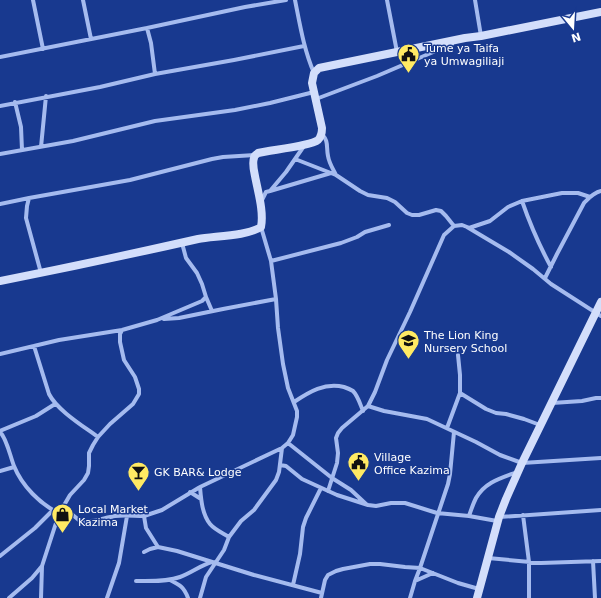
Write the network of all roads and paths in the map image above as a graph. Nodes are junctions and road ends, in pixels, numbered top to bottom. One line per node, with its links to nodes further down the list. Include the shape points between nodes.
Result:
1 (33, 0): 13 (street)
2 (83, 0): 11 (street)
3 (286, 0): 8 (street)
4 (295, 0): 12 (street)
5 (387, 0): 14 (street)
6 (475, 0): 9 (street)
7 (601, 12): 9 (street)
8 (147, 28): 11 (street); 17 (street)
9 (481, 36): 10 (street)
10 (465, 38): 14 (street); 19 (street, via 400,66)
11 (91, 39): 13 (street)
12 (304, 46): 16 (street); 17 (street)
13 (43, 49): 15 (street)
14 (397, 52): 16 (street, via 320,68)
15 (0, 57)
16 (314, 73): 19 (street, via 312,83)
17 (155, 74): 18 (street)
18 (46, 96): 20 (street); 24 (street)
19 (315, 96): 22 (street); 24 (street, via 155,121)
20 (15, 102): 21 (street); 25 (street, via 21,127)
21 (0, 106)
22 (322, 134): 23 (street, via 319,139); 30 (street, via 327,142 328,156)
23 (306, 144): 27 (street); 28 (street)
24 (40, 147): 25 (street)
25 (22, 150): 26 (street)
26 (0, 154)
27 (255, 155): 34 (street, via 212,159 130,180); 36 (street, via 254,168)
28 (295, 159): 29 (street); 31 (street)
29 (331, 173): 30 (street); 31 (street)
30 (336, 175): 39 (street, via 368,195 395,202 412,215 441,211)
31 (270, 191): 36 (street, via 266,192)
32 (601, 191): 33 (street)
33 (590, 197): 35 (street, via 578,193 562,193); 44 (street, via 576,217)
34 (29, 198): 37 (street); 45 (street, via 26,218)
35 (522, 201): 41 (street, via 508,207 490,221); 44 (street)
36 (260, 202): 40 (street)
37 (0, 204)
38 (389, 225): 43 (street, via 341,243)
39 (454, 226): 41 (street, via 462,225); 63 (street, via 444,235)
40 (261, 227): 42 (street, via 243,233); 43 (street)
41 (469, 228): 46 (street)
42 (182, 243): 45 (street); 48 (street, via 186,258 197,273)
43 (271, 260): 49 (street)
44 (551, 267): 46 (street)
45 (41, 273): 47 (street)
46 (545, 278): 52 (street, via 550,284)
47 (0, 281)
48 (206, 297): 51 (street); 53 (street)
49 (276, 299): 51 (street); 60 (street, via 283,364)
50 (601, 302): 52 (street)
51 (212, 311): 53 (street)
52 (598, 315): 61 (street)
53 (157, 320): 54 (street)
54 (122, 330): 55 (street); 69 (street, via 120,342 124,360 135,377 139,394 133,404)
55 (34, 346): 56 (street); 62 (street, via 49,394)
56 (0, 354)
57 (458, 355): 58 (street)
58 (460, 393): 65 (street, via 496,413); 66 (street)
59 (601, 398): 61 (street)
60 (294, 402): 64 (street, via 319,388 340,386 351,390 358,398); 70 (street, via 298,411 293,435)
61 (552, 403): 65 (street)
62 (55, 404): 67 (street, via 36,416); 69 (street)
63 (368, 406): 64 (street); 66 (street, via 427,419)
64 (363, 411): 78 (street, via 338,433 337,463)
65 (540, 425): 73 (street)
66 (447, 428): 68 (street)
67 (0, 431): 75 (street)
68 (454, 432): 73 (street); 88 (street, via 450,474)
69 (98, 437): 85 (street, via 89,453 88,473)
70 (288, 443): 71 (street); 78 (street)
71 (282, 448): 74 (street); 79 (street)
72 (601, 458): 73 (street)
73 (522, 463): 77 (street)
74 (280, 465): 80 (street, via 286,466 302,479); 95 (street, via 269,491)
75 (14, 467): 76 (street); 86 (street, via 28,488)
76 (0, 470)
77 (518, 472): 93 (street, via 486,485 475,499); 94 (street)
78 (332, 478): 81 (street); 84 (street)
79 (200, 487): 82 (street); 83 (street)
80 (321, 488): 81 (street); 110 (street, via 303,528)
81 (328, 491): 84 (street)
82 (190, 492): 83 (street); 92 (street, via 162,510)
83 (201, 499): 95 (street, via 202,509 210,524)
84 (368, 505): 88 (street, via 405,503)
85 (63, 507): 89 (street); 91 (street, via 82,522)
86 (53, 510): 89 (street); 98 (street)
87 (601, 510): 90 (street)
88 (437, 513): 93 (street); 105 (street)
89 (60, 514): 104 (street)
90 (523, 515): 94 (street); 103 (street)
91 (127, 516): 92 (street); 115 (street, via 118,563)
92 (144, 516): 96 (street, via 146,528)
93 (469, 516): 94 (street)
94 (498, 519): 99 (street)
95 (229, 537): 102 (street, via 224,550)
96 (158, 547): 97 (street); 102 (street)
97 (144, 552)
98 (0, 556)
99 (487, 558): 103 (street); 111 (street)
100 (593, 561): 101 (street); 103 (street); 122 (street)
101 (601, 561)
102 (214, 562): 107 (street); 110 (street); 117 (street)
103 (529, 562): 121 (street)
104 (42, 566): 113 (street); 114 (street)
105 (420, 568): 106 (street); 108 (street); 112 (street, via 370,564 343,569 328,575)
106 (433, 573): 108 (street); 111 (street)
107 (170, 580): 109 (street); 116 (street, via 182,587)
108 (415, 581): 119 (street)
109 (136, 582)
110 (293, 585): 112 (street)
111 (479, 589): 120 (street)
112 (322, 593): 118 (street)
113 (9, 598)
114 (41, 598)
115 (107, 598)
116 (188, 598)
117 (200, 598)
118 (320, 598)
119 (410, 598)
120 (477, 598)
121 (529, 598)
122 (595, 598)

